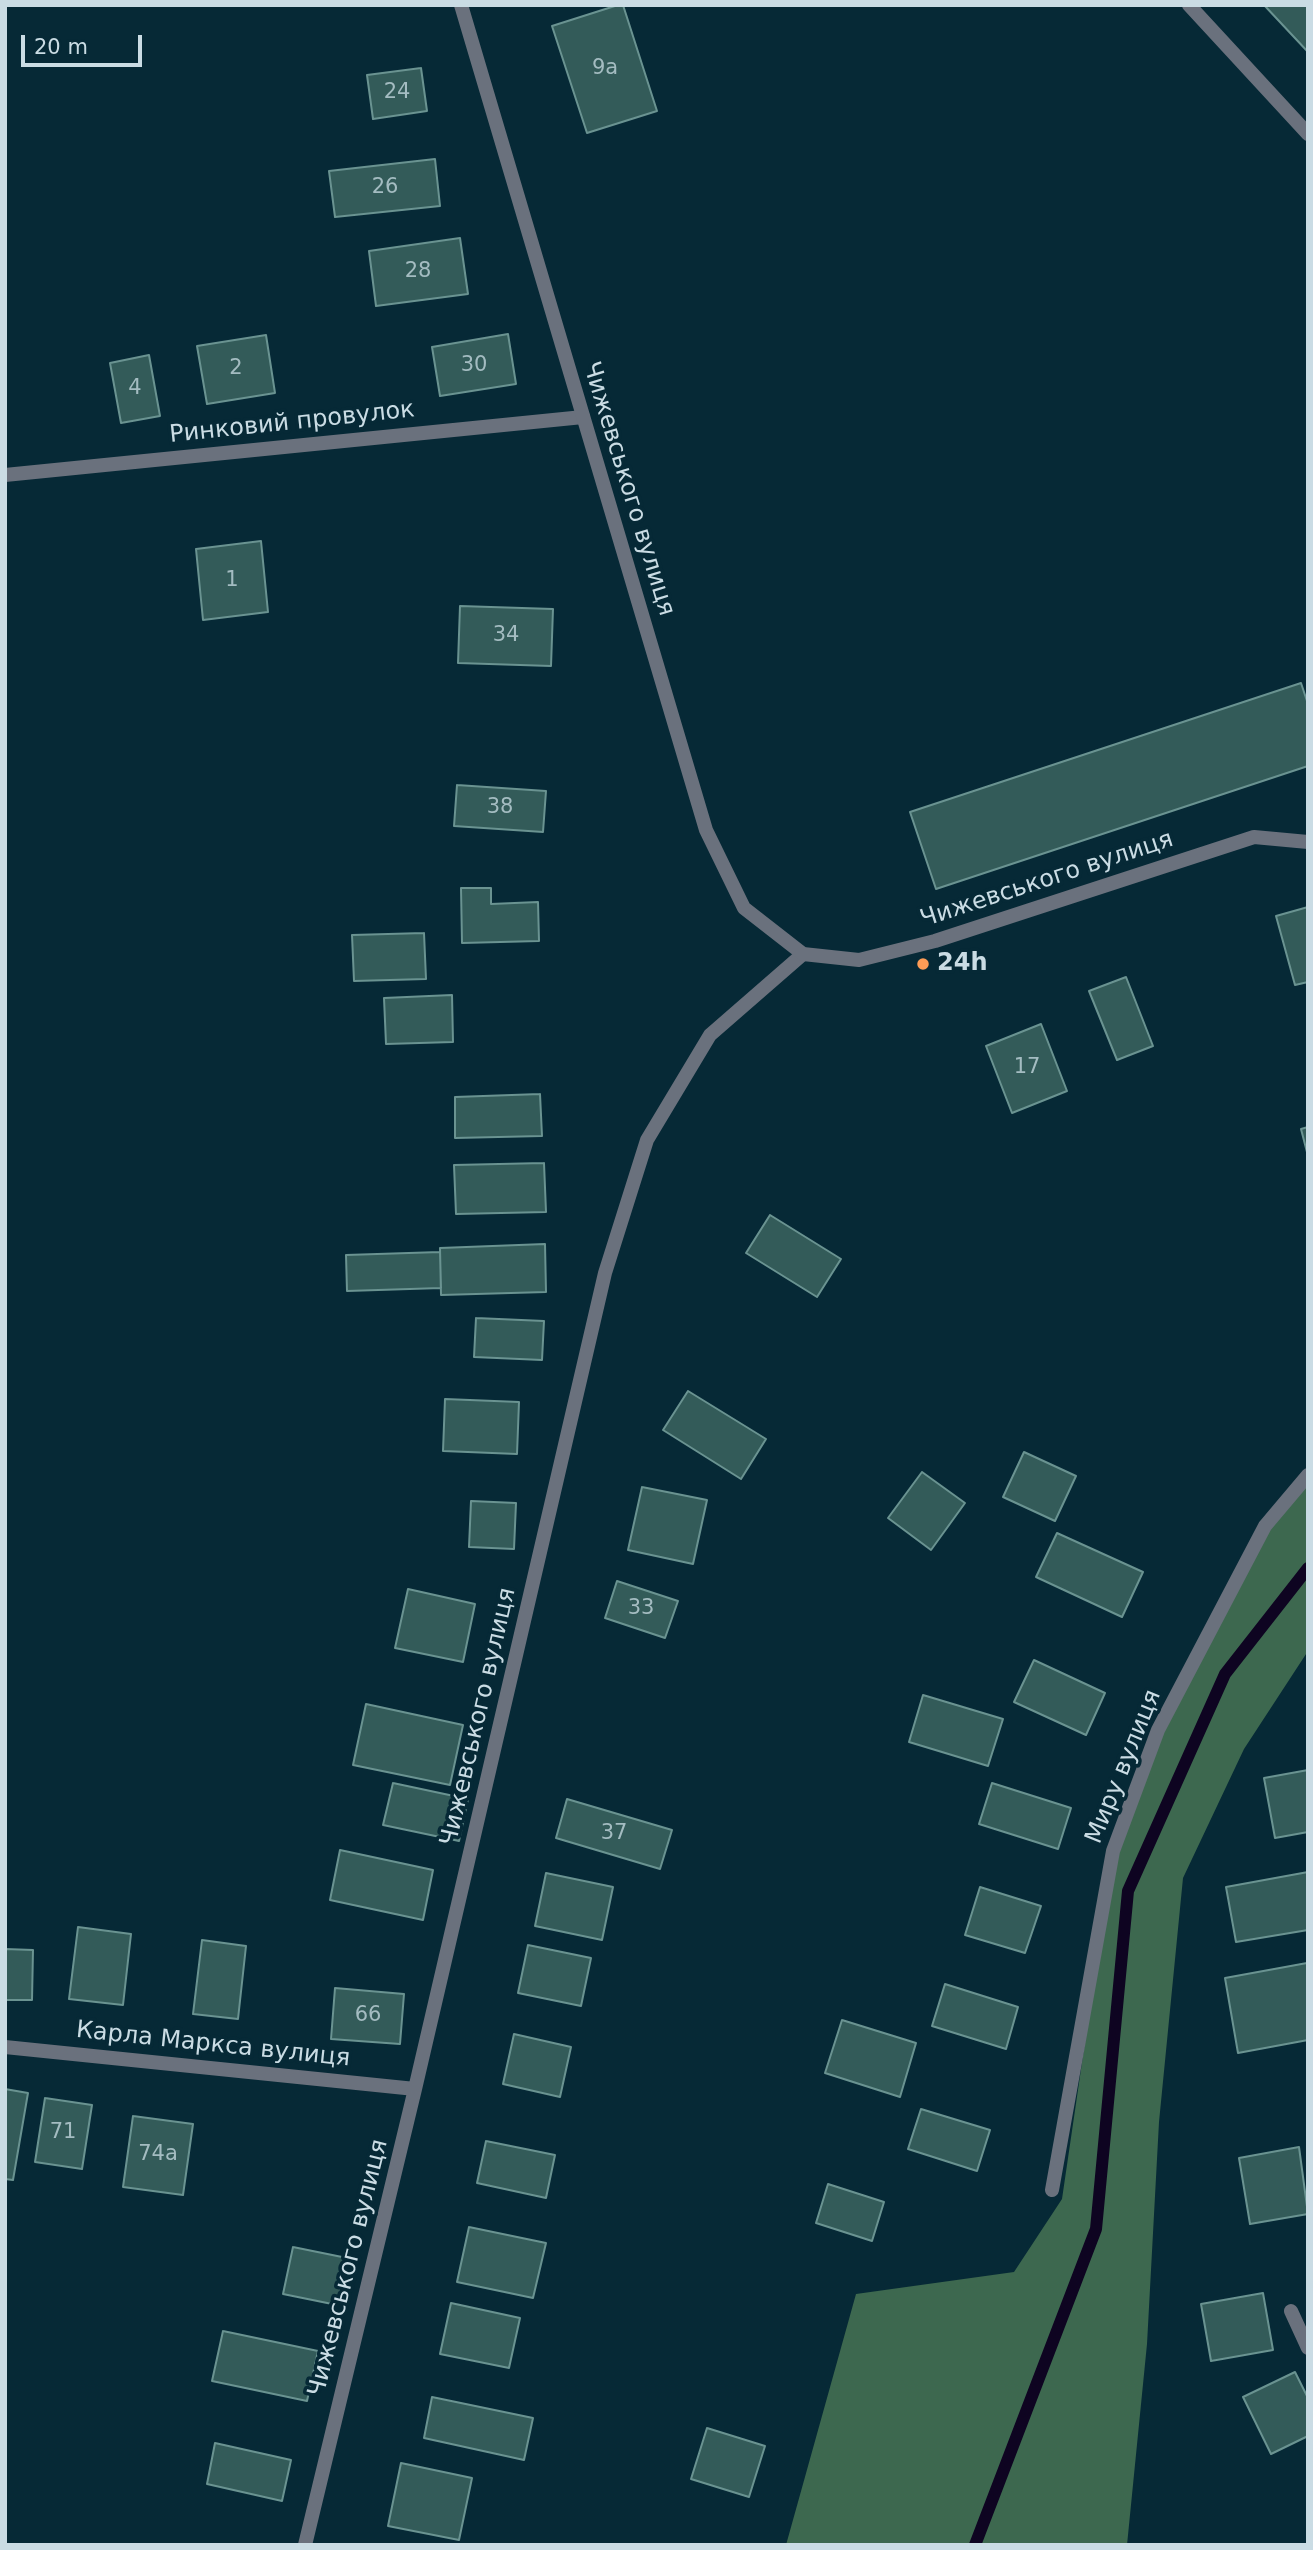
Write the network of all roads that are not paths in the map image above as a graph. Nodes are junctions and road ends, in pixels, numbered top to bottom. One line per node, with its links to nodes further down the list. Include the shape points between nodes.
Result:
1 (461, 5): 4 (street, Чижевського вулиця)
2 (1189, 5): 3 (street)
3 (1308, 134)
4 (583, 417): 5 (street, Ринковий провулок); 7 (street, Чижевського вулиця, via 706,830 744,908)
5 (5, 475)
6 (1307, 840): 7 (street, Чижевського вулиця, via 1254,837 935,941 859,960)
7 (803, 954): 10 (street, Чижевського вулиця, via 710,1035 647,1140 606,1273)
8 (1308, 1475): 11 (street, Миру вулиця, via 1265,1526 1158,1730 1113,1851)
9 (5, 2047): 10 (street, Карла Маркса вулиця)
10 (415, 2089): 14 (street, Чижевського вулиця)
11 (1052, 2190)
12 (1291, 2311): 13 (street)
13 (1308, 2348)
14 (305, 2545)

